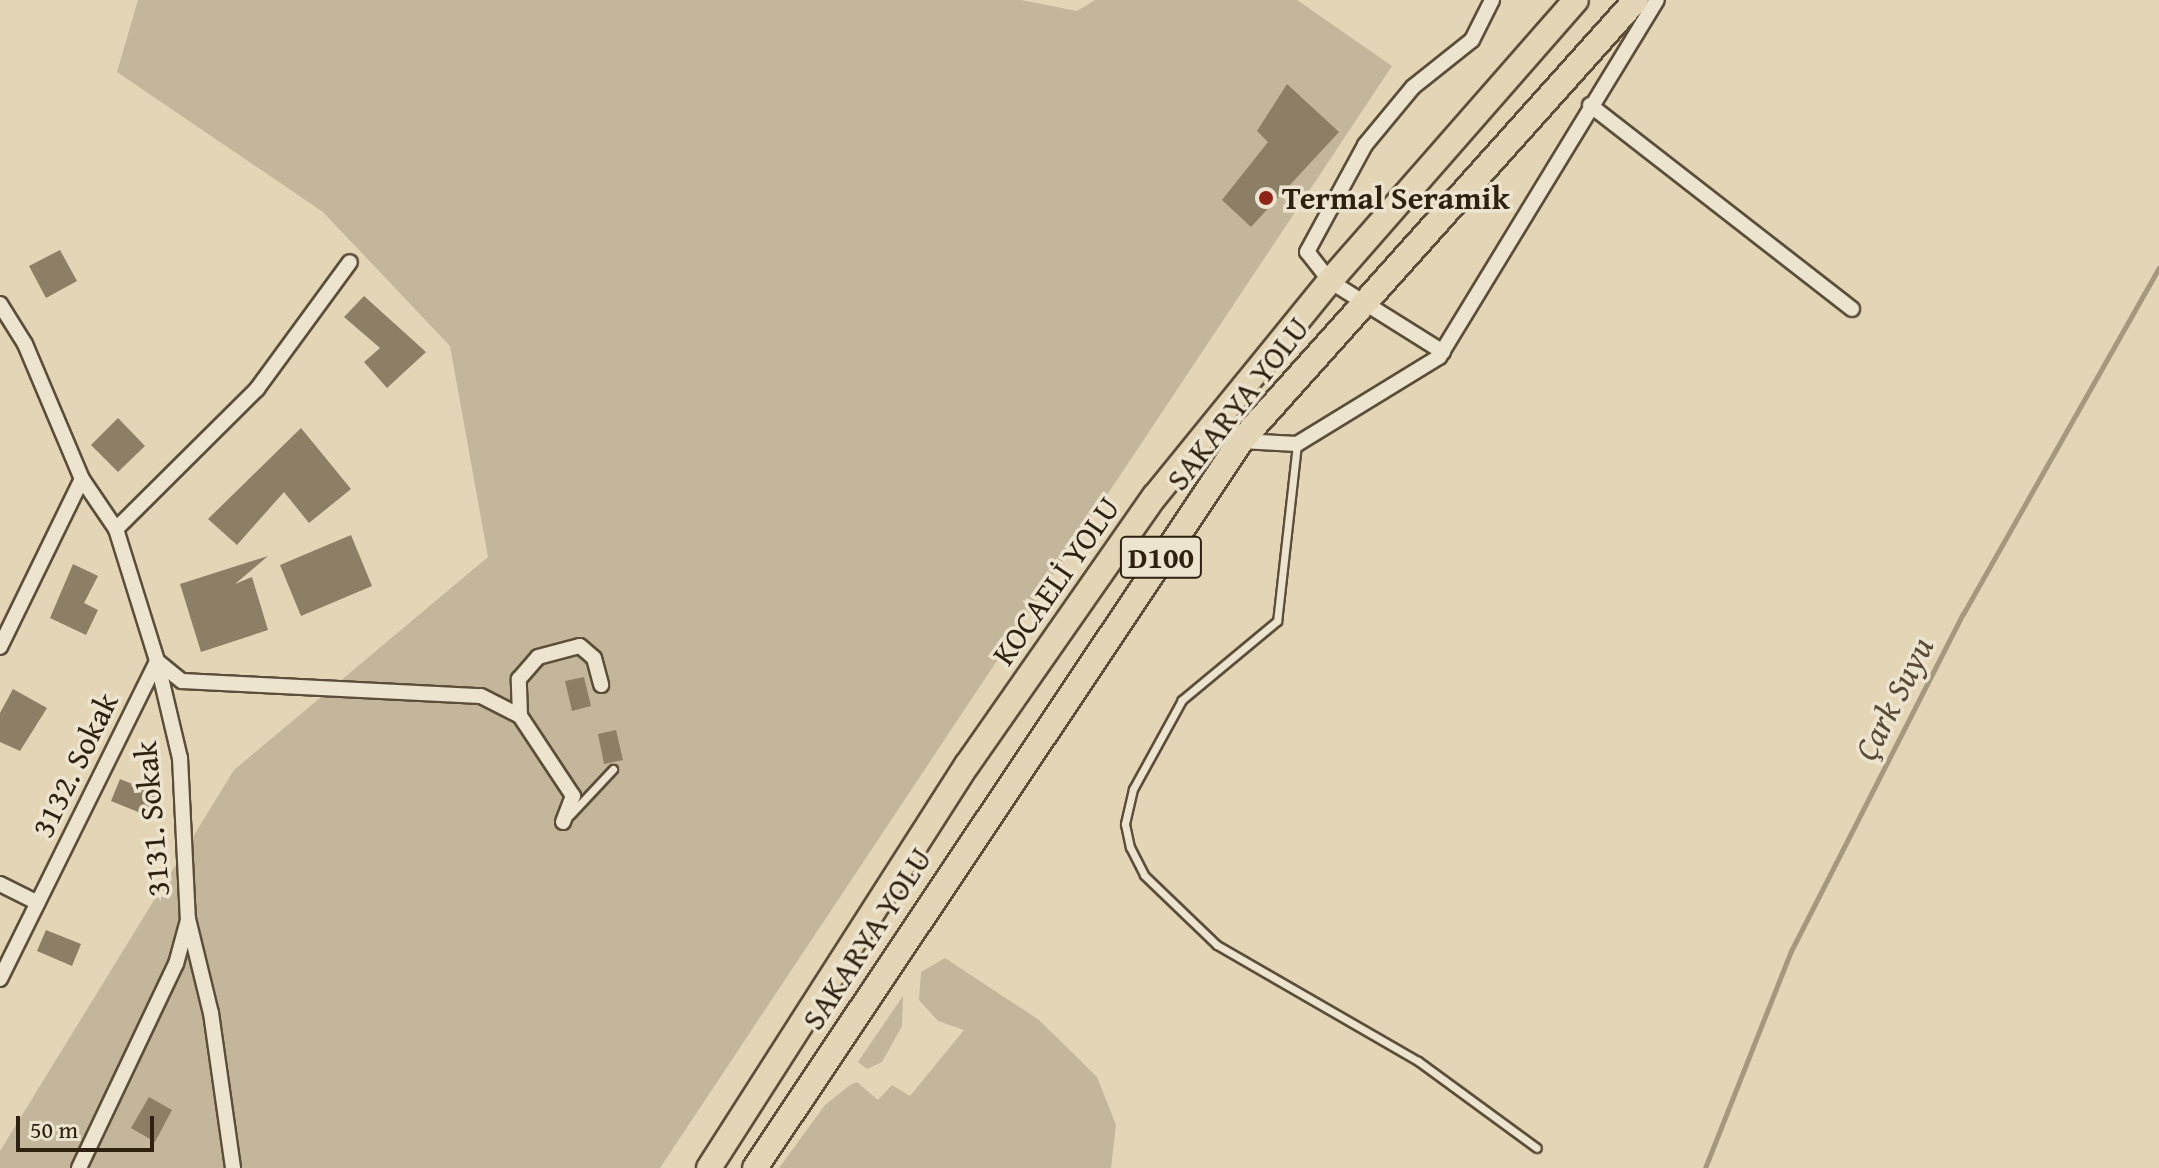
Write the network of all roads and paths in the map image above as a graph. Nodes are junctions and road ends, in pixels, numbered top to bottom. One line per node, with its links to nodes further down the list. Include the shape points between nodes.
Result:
1 (1492, 0): 7 (street, via 1472,40 1413,87 1365,145 1307,252)
2 (1576, 0): 7 (highway, KOCAELİ YOLU / D100)
3 (1636, 0): 8 (highway, SAKARYA YOLU / D100)
4 (1657, 0): 5 (street)
5 (1590, 105): 10 (street); 11 (street)
6 (350, 262): 15 (street, via 257,389)
7 (1330, 281): 8 (street); 29 (highway, KOCAELİ YOLU / D100, via 1155,496 1029,676)
8 (1361, 303): 11 (street); 12 (highway, SAKARYA YOLU / D100)
9 (0, 304): 14 (street, 3131. Sokak, via 25,344)
10 (1852, 309)
11 (1443, 352): 13 (street)
12 (1241, 441): 13 (street); 30 (highway, SAKARYA YOLU / D100)
13 (1297, 444): 26 (lane, via 1277,621 1182,700 1133,789 1130,847 1144,875 1217,945 1418,1061)
14 (82, 479): 15 (street, 3131. Sokak); 16 (street)
15 (116, 529): 17 (street, 3131. Sokak)
16 (0, 647)
17 (157, 661): 19 (street, via 182,681 481,696); 23 (street, 3132. Sokak); 24 (street, 3131. Sokak, via 180,758)
18 (601, 685): 19 (street, via 594,658 580,646 560,646 538,657 519,679)
19 (520, 716): 21 (street, via 573,796)
20 (613, 769): 21 (lane)
21 (563, 822)
22 (0, 884): 23 (street)
23 (38, 903): 25 (street, 3132. Sokak)
24 (188, 919): 27 (street, via 176,964); 28 (street, 3131. Sokak, via 211,1013)
25 (0, 979)
26 (1537, 1148)
27 (79, 1168)
28 (233, 1168)
29 (709, 1168)
30 (755, 1168)

